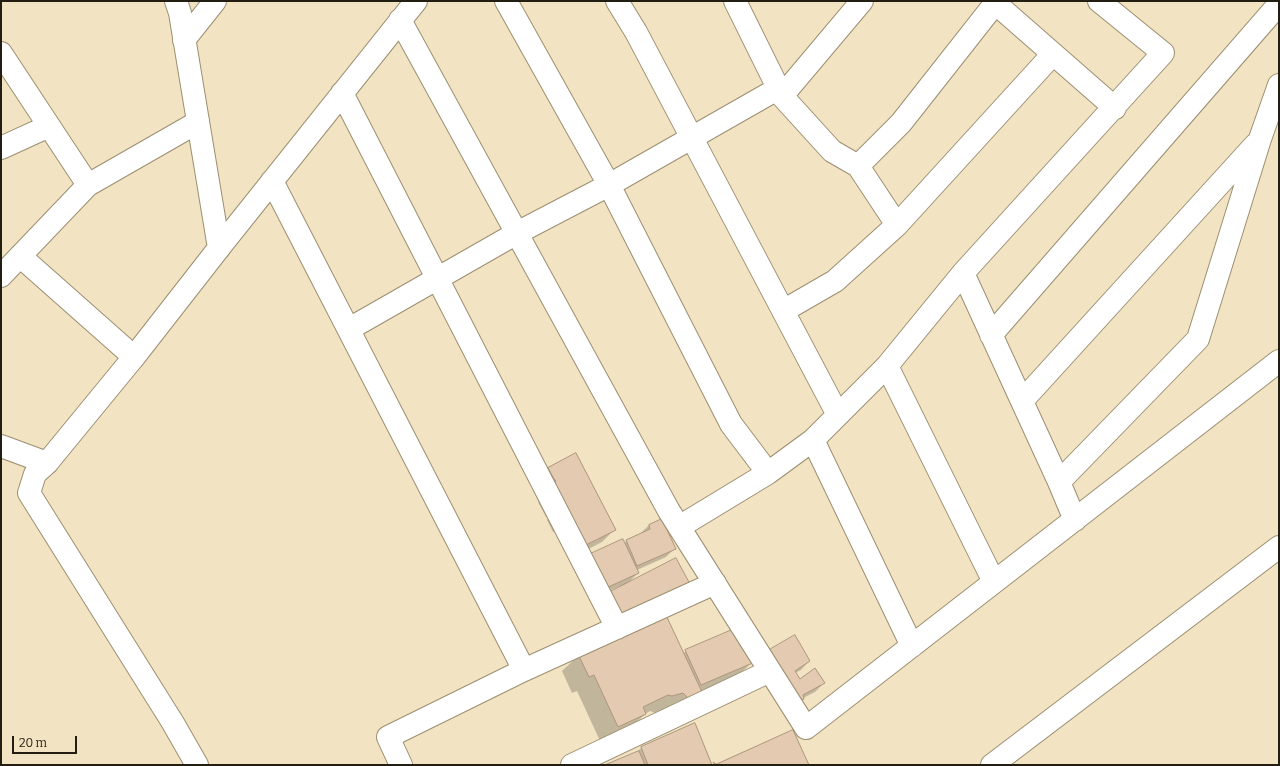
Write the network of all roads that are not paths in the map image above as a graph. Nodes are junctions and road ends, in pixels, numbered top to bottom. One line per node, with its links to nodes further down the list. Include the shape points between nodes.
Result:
1 (176, 1): 12 (street)
2 (215, 1): 12 (street)
3 (416, 1): 11 (street)
4 (506, 1): 27 (street)
5 (617, 1): 21 (street)
6 (862, 1): 16 (street)
7 (1099, 1): 18 (street, via 1163,53)
8 (996, 2): 14 (street); 24 (street, via 901,123)
9 (1279, 4): 37 (street)
10 (743, 5): 16 (street)
11 (400, 20): 17 (street); 29 (street)
12 (184, 40): 19 (street)
13 (1, 53): 20 (street)
14 (1053, 54): 18 (street); 28 (street)
15 (1279, 85): 22 (street)
16 (780, 92): 21 (street); 24 (street, via 832,151)
17 (342, 93): 25 (street); 34 (street)
18 (1114, 108): 32 (street)
19 (198, 122): 26 (street); 30 (street)
20 (49, 126): 23 (street); 26 (street)
21 (692, 138): 27 (street); 35 (street)
22 (1260, 139): 41 (street); 47 (street, via 1198,339)
23 (1, 148)
24 (858, 166): 28 (street)
25 (272, 181): 30 (street); 36 (street)
26 (88, 185): 31 (street)
27 (609, 185): 29 (street); 46 (street, via 731,424)
28 (897, 225): 35 (street, via 835,281)
29 (517, 233): 34 (street); 49 (street)
30 (219, 248): 38 (street)
31 (20, 256): 33 (street); 38 (street)
32 (963, 273): 37 (street); 40 (street)
33 (1, 276)
34 (437, 278): 36 (street); 53 (street)
35 (783, 311): 42 (street)
36 (349, 329): 55 (street)
37 (991, 335): 41 (street)
38 (134, 357): 45 (street)
39 (1279, 361): 48 (street)
40 (888, 364): 42 (street); 51 (street)
41 (1022, 401): 47 (street)
42 (838, 415): 43 (street)
43 (813, 440): 46 (street); 54 (street)
44 (1, 446): 45 (street)
45 (47, 463): 57 (street, via 36,474 29,493 173,723)
46 (768, 473): 49 (street)
47 (1059, 482): 48 (street)
48 (1075, 520): 51 (street)
49 (679, 527): 52 (street)
50 (1279, 547): 60 (street)
51 (994, 582): 54 (street)
52 (715, 583): 53 (street); 56 (street)
53 (617, 628): 55 (street)
54 (912, 646): 56 (street, via 806,728)
55 (524, 670): 58 (street, via 388,737)
56 (770, 671): 59 (street)
57 (196, 765)
58 (401, 765)
59 (572, 765)
60 (992, 765)

